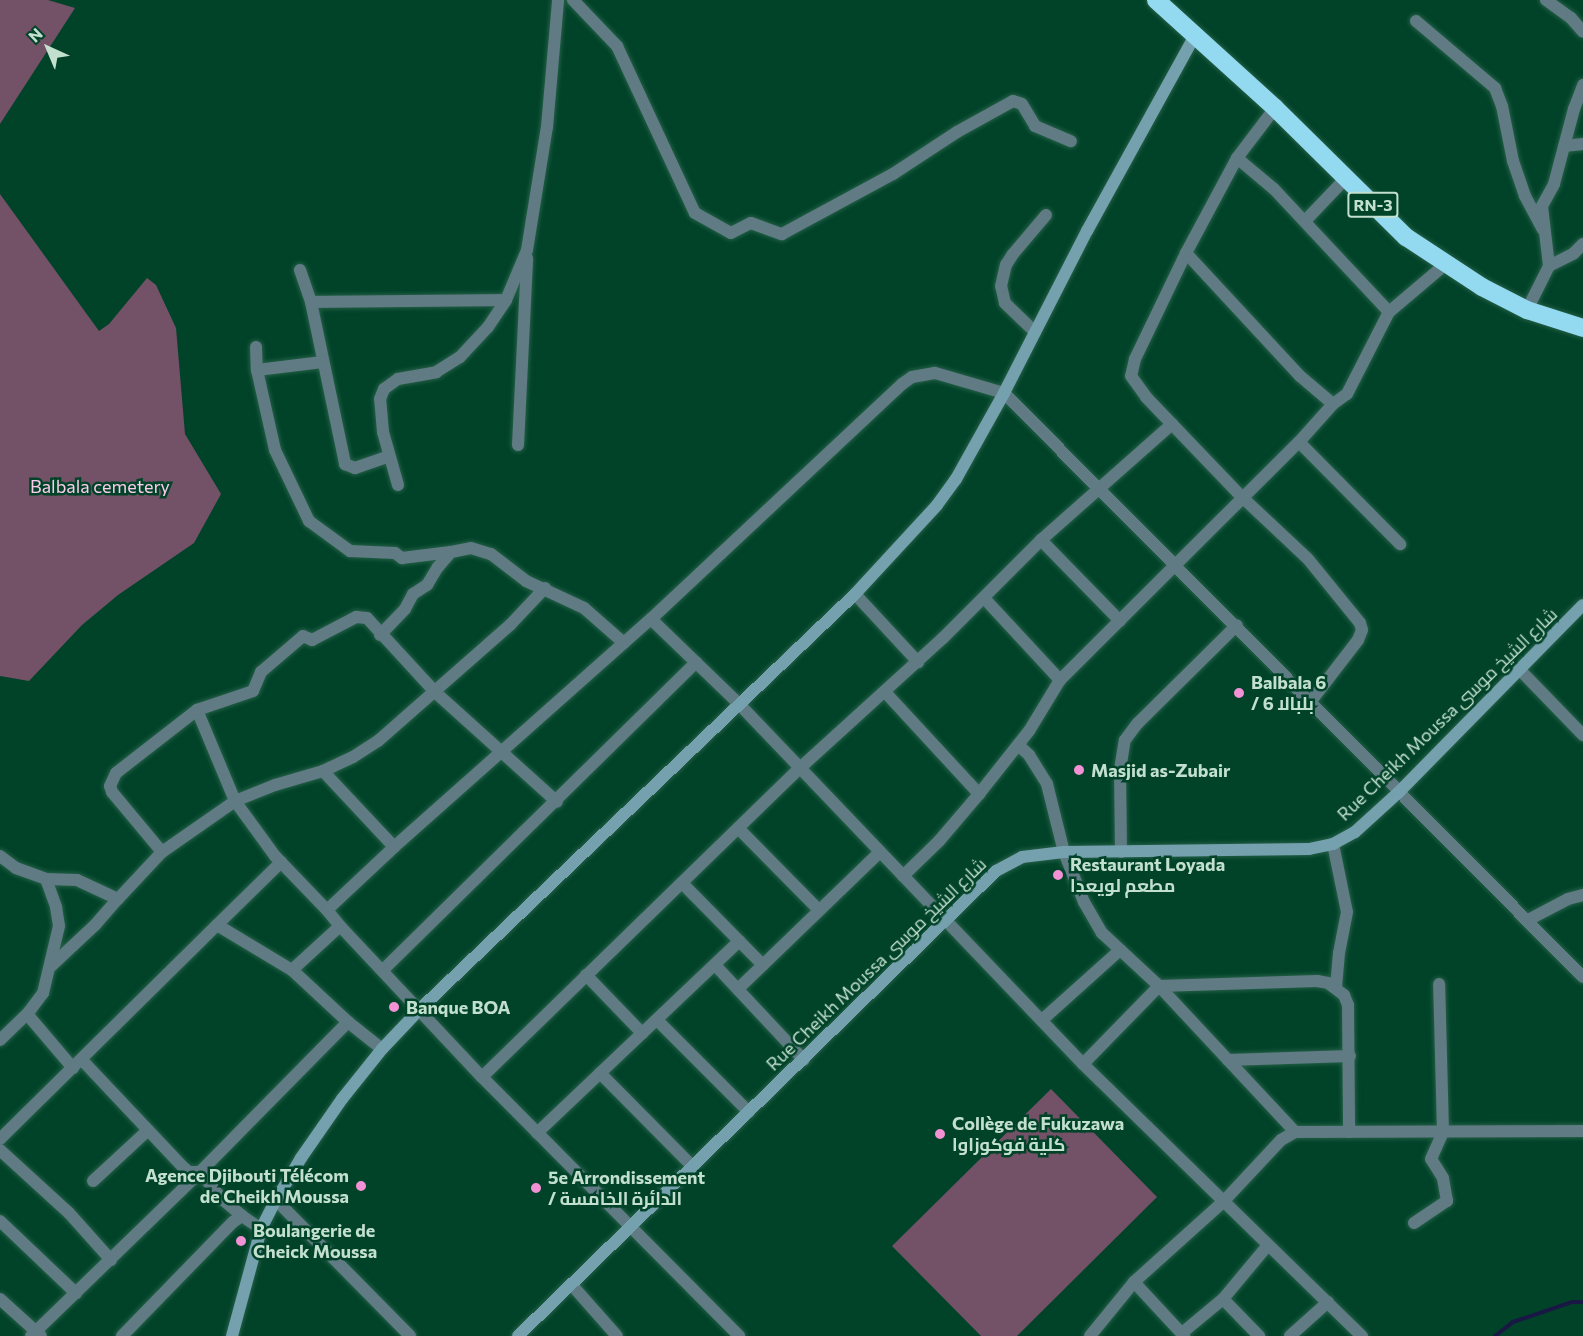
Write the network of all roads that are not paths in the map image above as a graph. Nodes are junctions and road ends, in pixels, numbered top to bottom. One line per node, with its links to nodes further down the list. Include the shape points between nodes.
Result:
1 (558, 0): 19 (street, via 547,127)
2 (573, 0): 10 (street, via 617,46 696,213 731,233 751,223 782,234 893,174 1013,101 1022,104 1035,126)
3 (1156, 0): 7 (highway, RN-3)
4 (1546, 0): 6 (street)
5 (1416, 21): 17 (street, via 1495,88 1513,161)
6 (1583, 32)
7 (1195, 35): 9 (highway, RN-3); 29 (main road)
8 (1583, 85): 12 (street)
9 (1275, 108): 13 (street); 14 (highway, RN-3)
10 (1071, 141)
11 (1583, 144): 12 (street)
12 (1564, 146): 17 (street, via 1554,184 1542,206)
13 (1237, 158): 16 (street); 20 (street)
14 (1346, 178): 16 (street); 21 (highway, RN-3, via 1406,237)
15 (1046, 214): 29 (street, via 1006,265 1001,286 1005,303)
16 (1305, 221): 27 (street)
17 (1543, 230): 22 (street)
18 (1583, 244): 22 (street)
19 (527, 250): 24 (street); 37 (street)
20 (1186, 253): 34 (street, via 1300,376); 35 (street, via 1132,368 1138,389)
21 (1448, 262): 26 (highway, RN-3, via 1482,287); 27 (street)
22 (1549, 266): 26 (street)
23 (300, 270): 25 (street)
24 (506, 300): 25 (street); 38 (street, via 488,327 448,367 398,379 384,389 380,410)
25 (311, 302): 31 (street)
26 (1527, 310): 28 (highway, RN-3)
27 (1389, 312): 34 (street, via 1360,373 1347,394)
28 (1583, 328)
29 (1035, 332): 33 (main road)
30 (256, 347): 32 (street)
31 (322, 362): 32 (street); 38 (street, via 347,466 355,468)
32 (257, 370): 44 (street, via 275,450 309,520 350,551 395,553 402,558)
33 (1004, 393): 40 (street); 47 (main road, via 938,505); 50 (street, via 945,375 923,373 912,377)
34 (1333, 404): 36 (street)
35 (1172, 424): 40 (street); 41 (street)
36 (1299, 442): 41 (street); 43 (street)
37 (518, 445)
38 (389, 456): 39 (street)
39 (398, 485)
40 (1099, 486): 42 (street); 45 (street)
41 (1243, 498): 45 (street); 61 (street, via 1308,559 1360,623 1358,640)
42 (1041, 540): 48 (street); 51 (street)
43 (1400, 544)
44 (451, 552): 46 (street, via 471,548 484,551 526,581); 53 (street, via 427,585 413,594 405,609)
45 (1177, 565): 51 (street); 52 (street)
46 (545, 588): 54 (street, via 592,613); 59 (street)
47 (855, 594): 56 (street); 62 (main road)
48 (984, 598): 56 (street); 58 (street)
49 (1583, 605): 57 (main road, Rue Cheikh Moussa شارع الشيخ موسى)
50 (651, 619): 54 (street); 55 (street)
51 (1120, 621): 58 (street)
52 (1237, 625): 61 (street); 79 (street, via 1125,740 1120,770)
53 (380, 635): 59 (street); 63 (street, via 367,618 356,617 312,640 303,636 261,672 253,691)
54 (624, 643): 66 (street)
55 (696, 662): 62 (street); 72 (street)
56 (918, 662): 60 (street)
57 (1520, 669): 64 (street); 69 (main road, Rue Cheikh Moussa شارع الشيخ موسى)
58 (1060, 680): 65 (street)
59 (435, 692): 66 (street); 68 (street, via 378,741)
60 (885, 692): 67 (street); 70 (street)
61 (1311, 701): 69 (street)
62 (740, 705): 67 (street); 106 (main road)
63 (197, 710): 71 (street); 76 (street, via 116,773 110,786)
64 (1583, 735)
65 (1018, 745): 70 (street); 78 (street, via 1047,784)
66 (501, 753): 72 (street); 75 (street)
67 (800, 768): 73 (street); 77 (street)
68 (323, 771): 71 (street); 75 (street)
69 (1399, 792): 74 (main road, Rue Cheikh Moussa شارع الشيخ موسى, via 1355,832); 90 (street)
70 (979, 794): 82 (street)
71 (235, 801): 76 (street); 81 (street)
72 (557, 802): 99 (street)
73 (738, 828): 84 (street); 88 (street)
74 (1333, 844): 79 (main road, Rue Cheikh Moussa شارع الشيخ موسى, via 1309,849); 105 (street, via 1347,912)
75 (394, 847): 87 (street)
76 (162, 852): 86 (street)
77 (880, 852): 82 (street); 88 (street)
78 (1064, 852): 79 (main road, Rue Cheikh Moussa شارع الشيخ موسى); 89 (main road, Rue Cheikh Moussa شارع الشيخ موسى, via 1009,862); 94 (street, via 1095,923)
79 (1121, 852)
80 (0, 856): 83 (street, via 16,868)
81 (281, 862): 87 (street); 91 (street)
82 (903, 876): 89 (street)
83 (46, 879): 86 (street, via 77,880); 97 (street, via 59,917)
84 (682, 883): 93 (street); 100 (street)
85 (1583, 895): 90 (street)
86 (118, 899): 97 (street)
87 (327, 910): 92 (street)
88 (819, 910): 96 (street)
89 (947, 920): 109 (street); 115 (main road, Rue Cheikh Moussa شارع الشيخ موسى)
90 (1528, 920): 101 (street)
91 (217, 925): 98 (street); 117 (street)
92 (340, 926): 98 (street); 99 (street)
93 (739, 941): 95 (street); 96 (street)
94 (1120, 950): 103 (street); 109 (street)
95 (715, 965): 104 (street); 108 (street)
96 (763, 965): 104 (street)
97 (50, 967): 107 (street, via 43,993)
98 (292, 970): 110 (street)
99 (383, 970): 106 (street)
100 (586, 975): 111 (street); 120 (street)
101 (1583, 977)
102 (1439, 984): 126 (street)
103 (1159, 987): 105 (street, via 1317,981); 116 (street); 118 (street)
104 (738, 988): 115 (street)
105 (1336, 988): 114 (street, via 1348,1005)
106 (420, 1009): 113 (main road); 120 (street)
107 (27, 1014): 112 (street); 117 (street)
108 (657, 1020): 111 (street); 121 (street)
109 (1041, 1020): 118 (street)
110 (348, 1022): 113 (street); 131 (street)
111 (642, 1033): 119 (street)
112 (0, 1040)
113 (382, 1049): 133 (main road, via 335,1109)
114 (1350, 1056): 116 (street); 125 (street)
115 (804, 1060): 121 (main road, Rue Cheikh Moussa شارع الشيخ موسى)
116 (1228, 1060): 124 (street)
117 (77, 1064): 122 (street); 128 (street)
118 (1083, 1064): 134 (street)
119 (600, 1073): 127 (street); 130 (street)
120 (482, 1077): 127 (street)
121 (749, 1113): 130 (main road, Rue Cheikh Moussa شارع الشيخ موسى)
122 (148, 1130): 131 (street, via 189,1172); 132 (street)
123 (1583, 1131): 126 (street)
124 (1294, 1132): 125 (street); 134 (street, via 1281,1140)
125 (1349, 1132): 126 (street)
126 (1443, 1132): 137 (street, via 1431,1159 1443,1178 1447,1201)
127 (537, 1133): 138 (street)
128 (0, 1139)
129 (0, 1150): 141 (street, via 69,1213)
130 (693, 1167): 138 (main road, Rue Cheikh Moussa شارع الشيخ موسى)
131 (200, 1172): 135 (street); 141 (street)
132 (93, 1181)
133 (276, 1200): 139 (main road); 153 (street)
134 (1223, 1202): 140 (street); 142 (street)
135 (242, 1216): 139 (street); 151 (street)
136 (0, 1221): 144 (street)
137 (1414, 1223)
138 (630, 1226): 143 (main road, Rue Cheikh Moussa شارع الشيخ موسى); 156 (street)
139 (261, 1229): 152 (main road)
140 (1268, 1245): 146 (street); 147 (street)
141 (111, 1260): 144 (street)
142 (1134, 1282): 149 (street); 150 (street)
143 (571, 1284): 154 (main road, Rue Cheikh Moussa شارع الشيخ موسى); 155 (street)
144 (76, 1293): 148 (street)
145 (0, 1299): 148 (street)
146 (1223, 1299): 150 (street); 157 (street)
147 (1328, 1302): 158 (street); 159 (street)
148 (36, 1334)
149 (1095, 1334)
150 (1183, 1335)
151 (122, 1336)
152 (232, 1336)
153 (410, 1336)
154 (518, 1336)
155 (617, 1336)
156 (740, 1336)
157 (1259, 1336)
158 (1290, 1336)
159 (1362, 1336)

